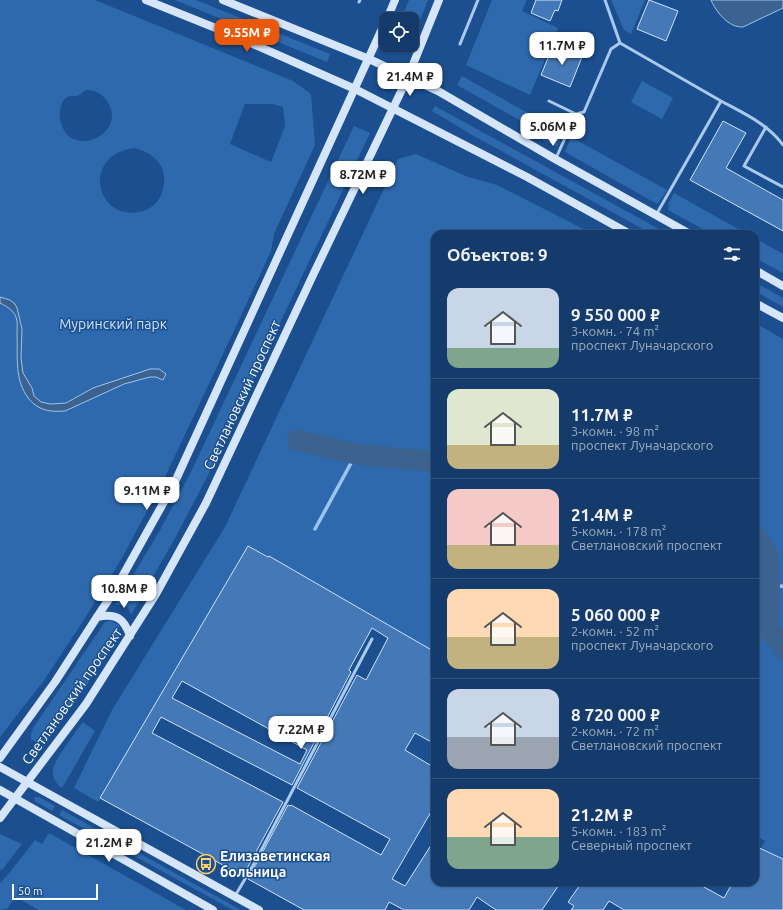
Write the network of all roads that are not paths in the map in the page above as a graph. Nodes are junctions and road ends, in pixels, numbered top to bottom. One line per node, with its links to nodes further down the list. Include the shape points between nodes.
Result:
1 (146, 0): 14 (main road)
2 (223, 0): 7 (main road)
3 (395, 0): 8 (main road, Светлановский проспект)
4 (439, 0): 13 (main road, Светлановский проспект)
5 (478, 0): 11 (lane)
6 (605, 0): 10 (lane)
7 (240, 3): 12 (main road)
8 (390, 12)
9 (379, 36): 12 (main road, Светлановский проспект)
10 (620, 43): 16 (lane); 18 (lane, via 611,49 584,112)
11 (460, 44)
12 (369, 59): 13 (main road); 14 (main road, Светлановский проспект)
13 (408, 77): 17 (main road, Светлановский проспект); 21 (main road, via 443,94)
14 (355, 89): 17 (main road); 30 (main road, Светлановский проспект, via 174,484)
15 (549, 101): 18 (lane)
16 (722, 101): 19 (lane); 23 (lane)
17 (393, 108): 24 (main road); 31 (main road, Светлановский проспект, via 206,503)
18 (576, 114): 21 (lane)
19 (766, 127): 20 (lane); 22 (lane, via 744,166)
20 (783, 144)
21 (555, 159): 23 (main road)
22 (783, 187)
23 (656, 215): 25 (main road)
24 (623, 230)
25 (683, 230)
26 (759, 272): 27 (main road)
27 (783, 286)
28 (759, 305): 29 (main road)
29 (783, 318)
30 (98, 617): 31 (main road, via 108,614 119,617 127,625); 33 (main road, Светлановский проспект)
31 (130, 636): 35 (main road, Светлановский проспект, via 86,704)
32 (372, 639): 39 (lane)
33 (0, 758)
34 (0, 767): 35 (main road)
35 (28, 782): 37 (main road, Светлановский проспект); 39 (main road)
36 (0, 790): 37 (main road)
37 (15, 799): 38 (main road, Светлановский проспект); 40 (main road)
38 (0, 818)
39 (234, 897): 41 (main road)
40 (214, 910)
41 (259, 910)

